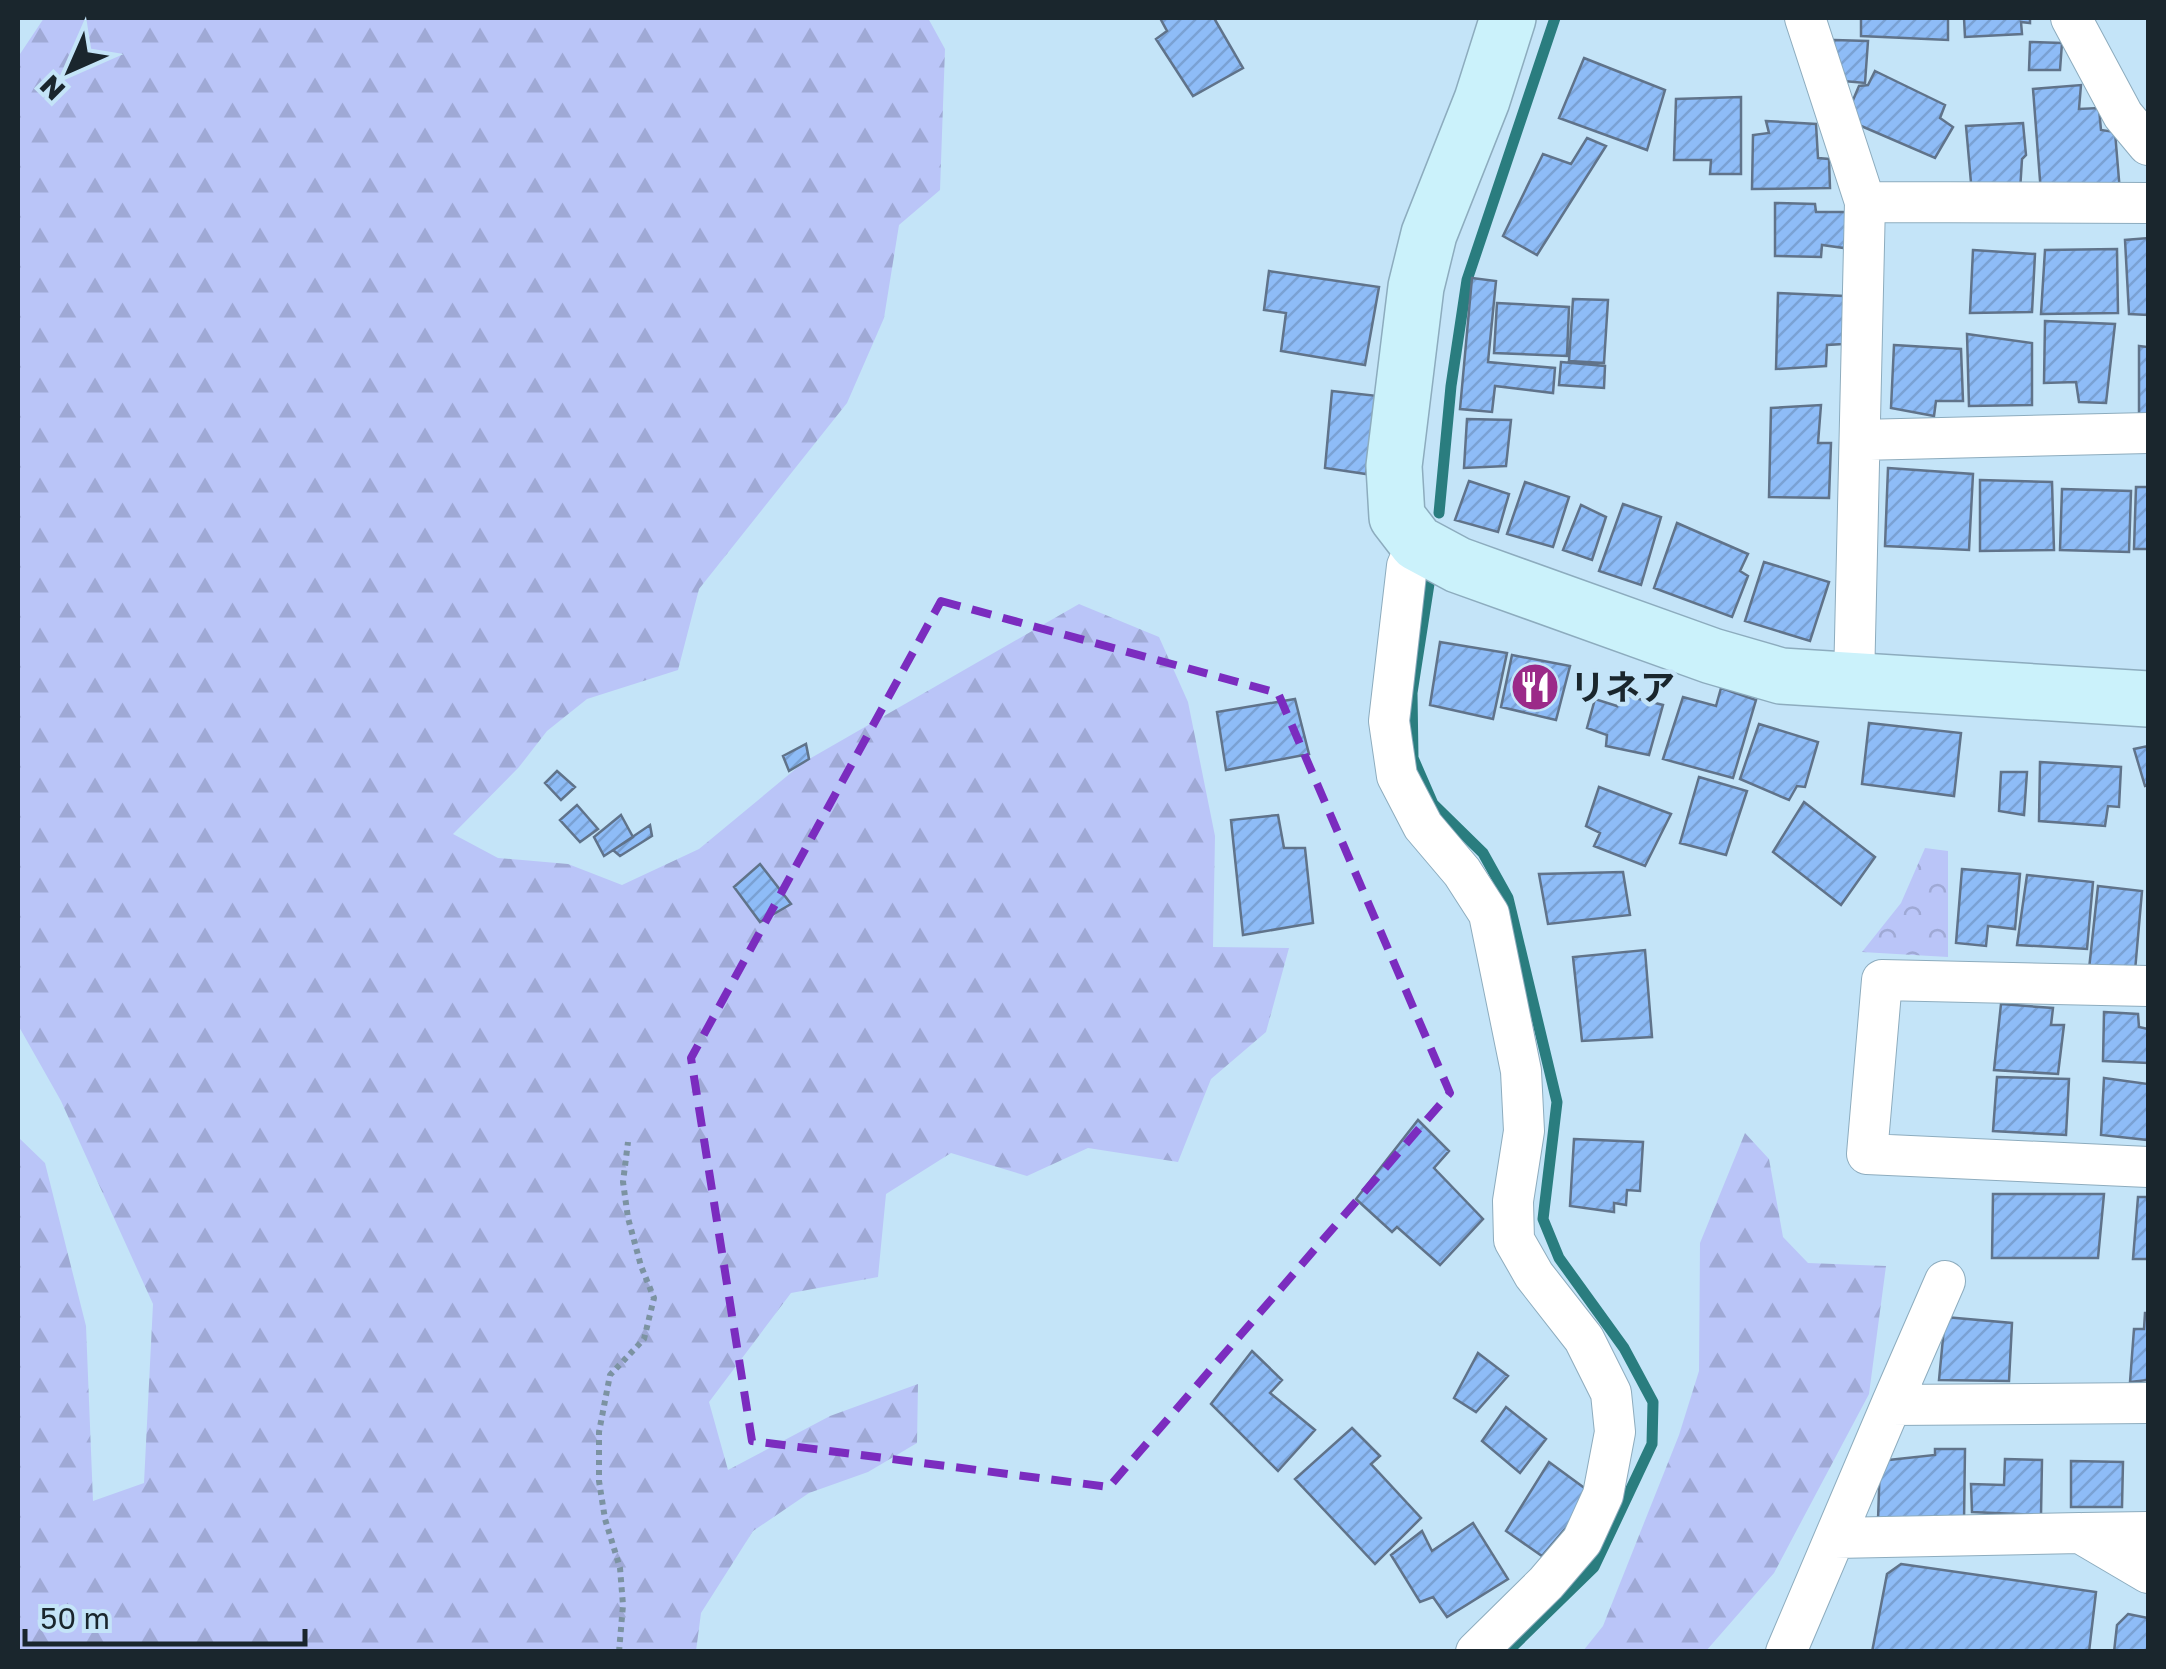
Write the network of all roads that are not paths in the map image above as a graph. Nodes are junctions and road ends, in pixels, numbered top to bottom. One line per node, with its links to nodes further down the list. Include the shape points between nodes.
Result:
1 (1508, 18): 9 (street, via 1428,234 1416,287 1394,466 1397,516)
2 (1805, 18): 5 (street)
3 (2072, 18): 4 (street, via 2113,98)
4 (2148, 146)
5 (1865, 202): 6 (street); 8 (street)
6 (2148, 203)
7 (2148, 434): 8 (street)
8 (1860, 440): 10 (street)
9 (1417, 543): 10 (street, via 1458,565 1712,656 1781,676); 21 (street, via 1407,566 1390,720 1398,776 1423,826 1489,914 1521,1072 1524,1131 1514,1240 1584,1340 1610,1394 1614,1432 1603,1495 1582,1540)
10 (1854, 682): 11 (street)
11 (2148, 699)
12 (2148, 986): 13 (street, via 1882,980 1868,1154)
13 (2148, 1167)
14 (1945, 1281): 16 (street)
15 (2148, 1404): 16 (street)
16 (1891, 1405): 19 (street)
17 (2148, 1532): 18 (street)
18 (2080, 1533): 19 (street); 20 (street)
19 (1835, 1538): 22 (street)
20 (2148, 1573)
21 (1476, 1652)
22 (1786, 1652)

